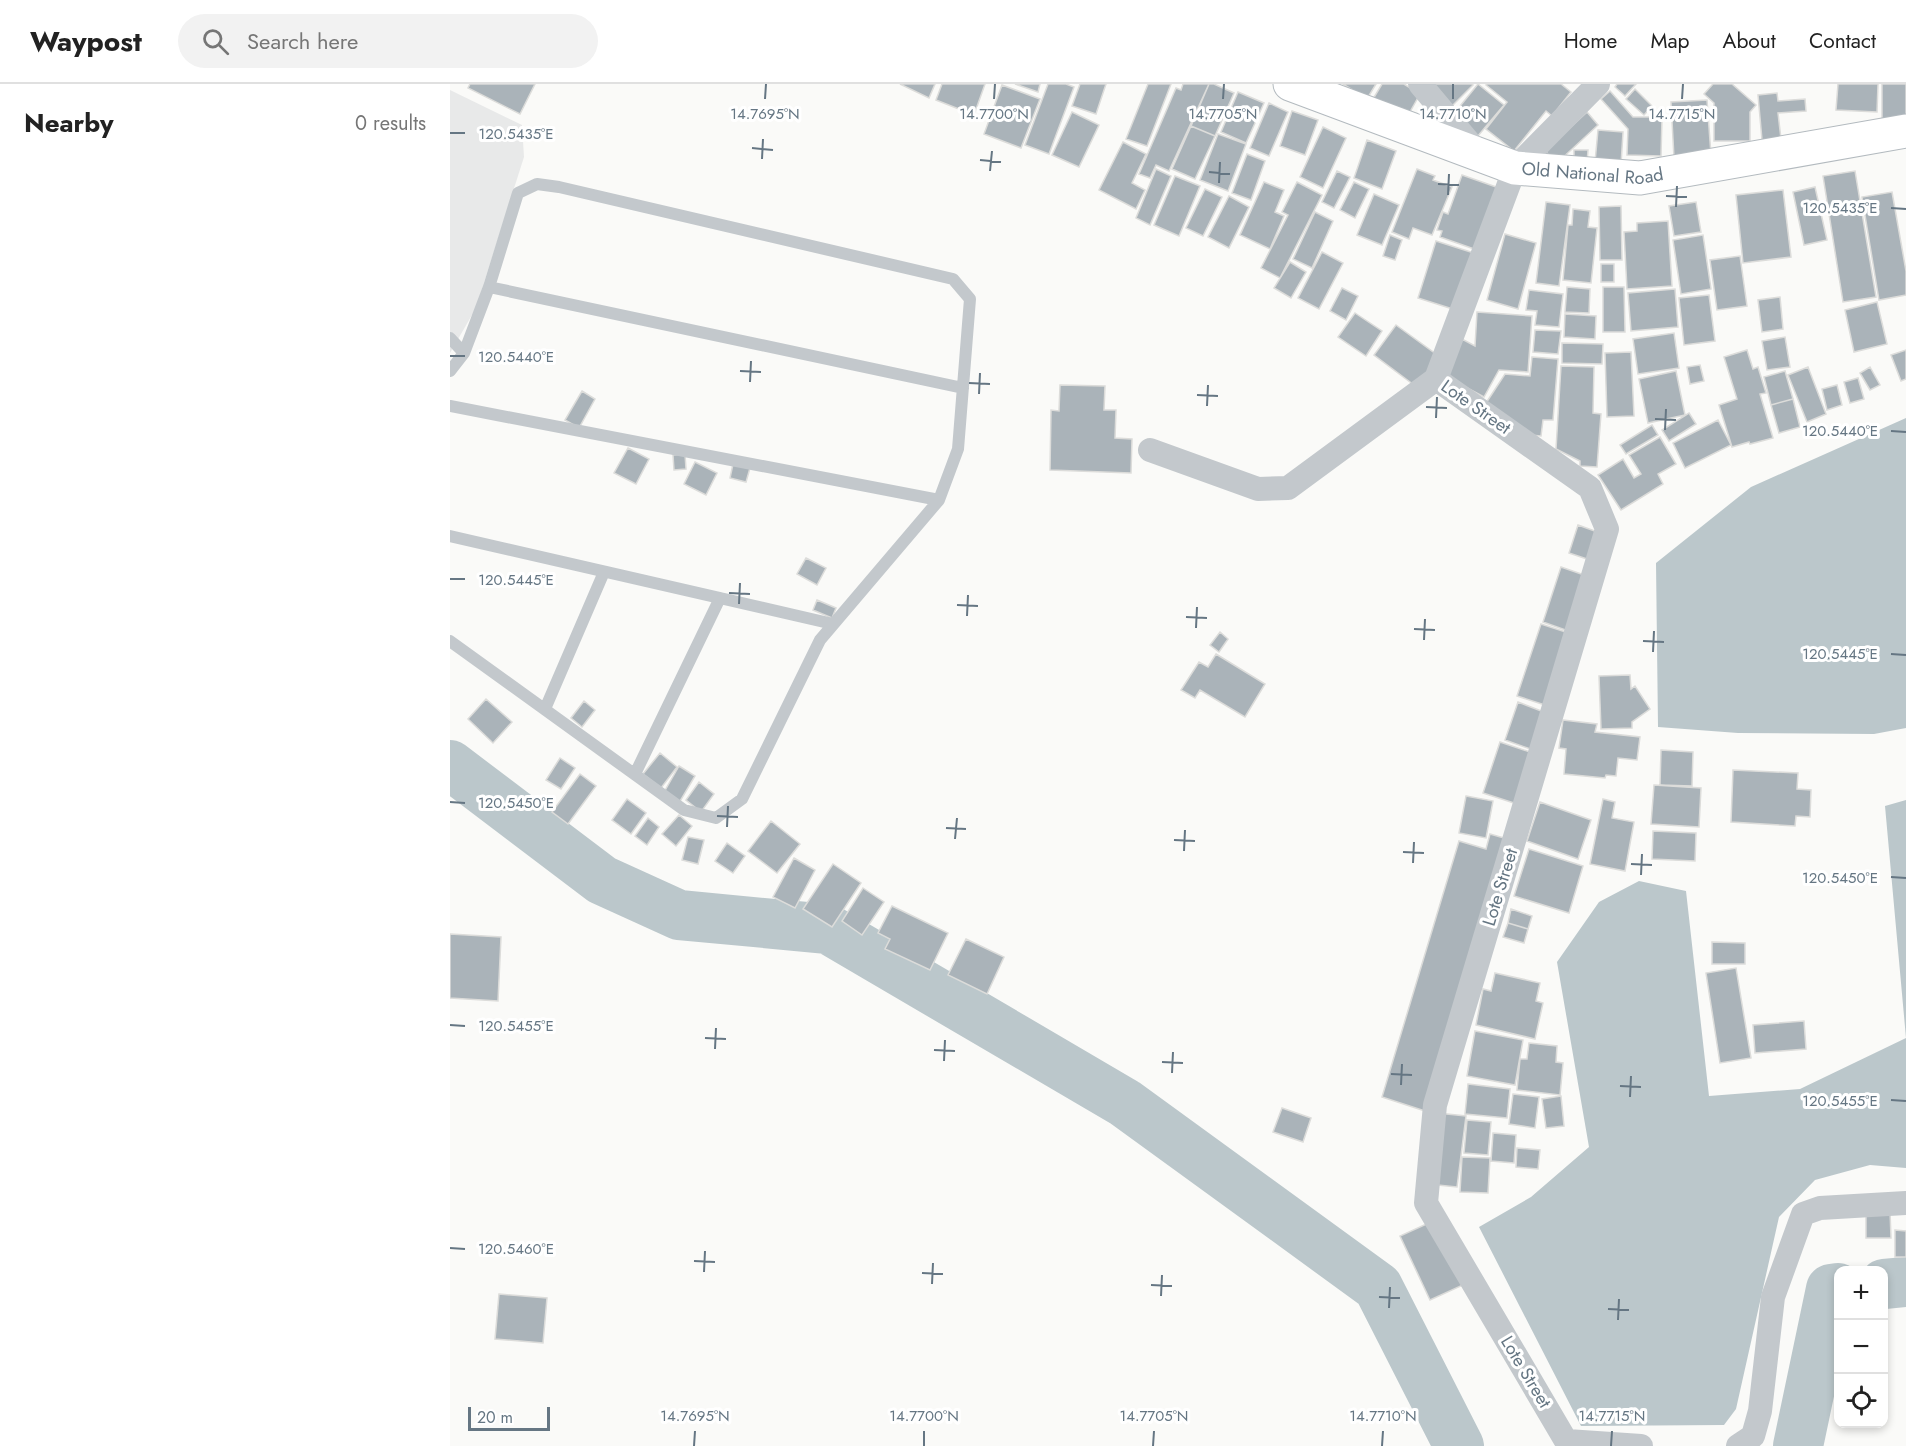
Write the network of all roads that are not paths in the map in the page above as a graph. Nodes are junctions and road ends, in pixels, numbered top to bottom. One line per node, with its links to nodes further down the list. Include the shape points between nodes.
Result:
1 (1290, 84): 5 (main road, Old National Road)
2 (1420, 84): 5 (street)
3 (1598, 84): 6 (street)
4 (1906, 131): 6 (main road, Old National Road, via 1640,178)
5 (1479, 155): 6 (main road, Old National Road)
6 (1515, 168): 11 (street)
7 (489, 287): 9 (lane); 12 (lane); 12 (lane, via 518,193 537,184 559,187 953,279 970,299)
8 (450, 338): 9 (lane)
9 (464, 353): 10 (lane)
10 (450, 371)
11 (1436, 379): 14 (street, via 1288,488 1258,489); 24 (street, Lote Street, via 1590,488 1607,529 1435,1105 1426,1203)
12 (963, 388): 15 (lane, via 958,449)
13 (450, 406): 15 (lane)
14 (1150, 450)
15 (939, 500): 19 (lane)
16 (450, 536): 17 (lane)
17 (604, 572): 18 (lane); 21 (lane)
18 (720, 598): 19 (lane); 22 (lane)
19 (833, 624): 22 (lane, via 801,674 742,799 716,818 684,810)
20 (450, 641): 21 (lane)
21 (545, 709): 22 (lane)
22 (635, 774)
23 (1906, 1203): 26 (street, via 1820,1208 1803,1214 1773,1297 1760,1412 1753,1436)
24 (1568, 1444): 25 (street)
25 (1641, 1446)
26 (1738, 1446)

